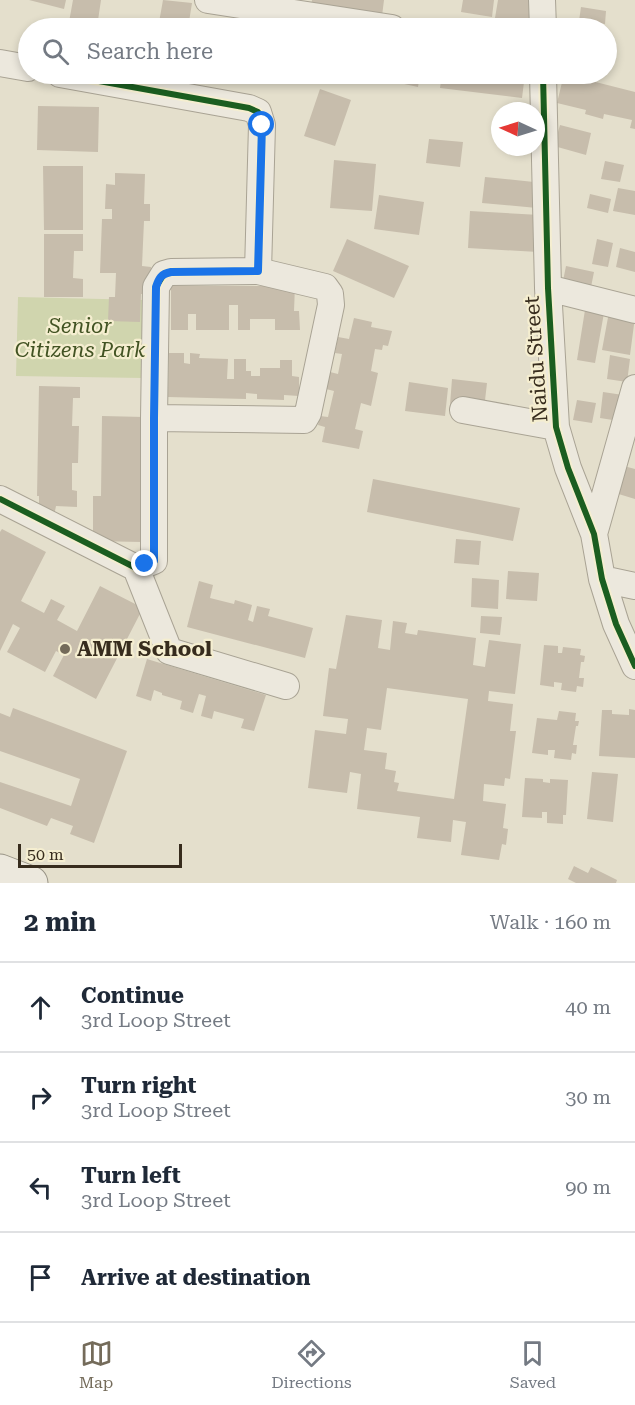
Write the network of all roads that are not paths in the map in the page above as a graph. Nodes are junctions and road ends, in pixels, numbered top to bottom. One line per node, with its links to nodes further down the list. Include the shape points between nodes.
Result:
1 (208, 0): 3 (street)
2 (542, 0): 4 (street)
3 (326, 18)
4 (543, 18)
5 (0, 63): 6 (street)
6 (18, 66)
7 (116, 84): 9 (street, via 258,112 262,125)
8 (543, 84): 10 (street, Naidu Street)
9 (258, 271): 14 (street, via 171,272 160,277 156,287); 14 (street, via 325,287 330,294 331,305 304,420)
10 (548, 288): 11 (street); 15 (street, Naidu Street)
11 (635, 310)
12 (635, 388): 17 (street)
13 (463, 410): 15 (street)
14 (154, 418): 18 (street, via 154,561)
15 (556, 427): 17 (street, Naidu Street)
16 (0, 499): 18 (street)
17 (594, 534): 19 (street, Naidu Street)
18 (136, 568): 22 (street, via 169,651)
19 (602, 579): 20 (street); 21 (street, Naidu Street)
20 (635, 586)
21 (635, 666)
22 (286, 686)
23 (0, 871): 24 (main road)
24 (31, 883)

